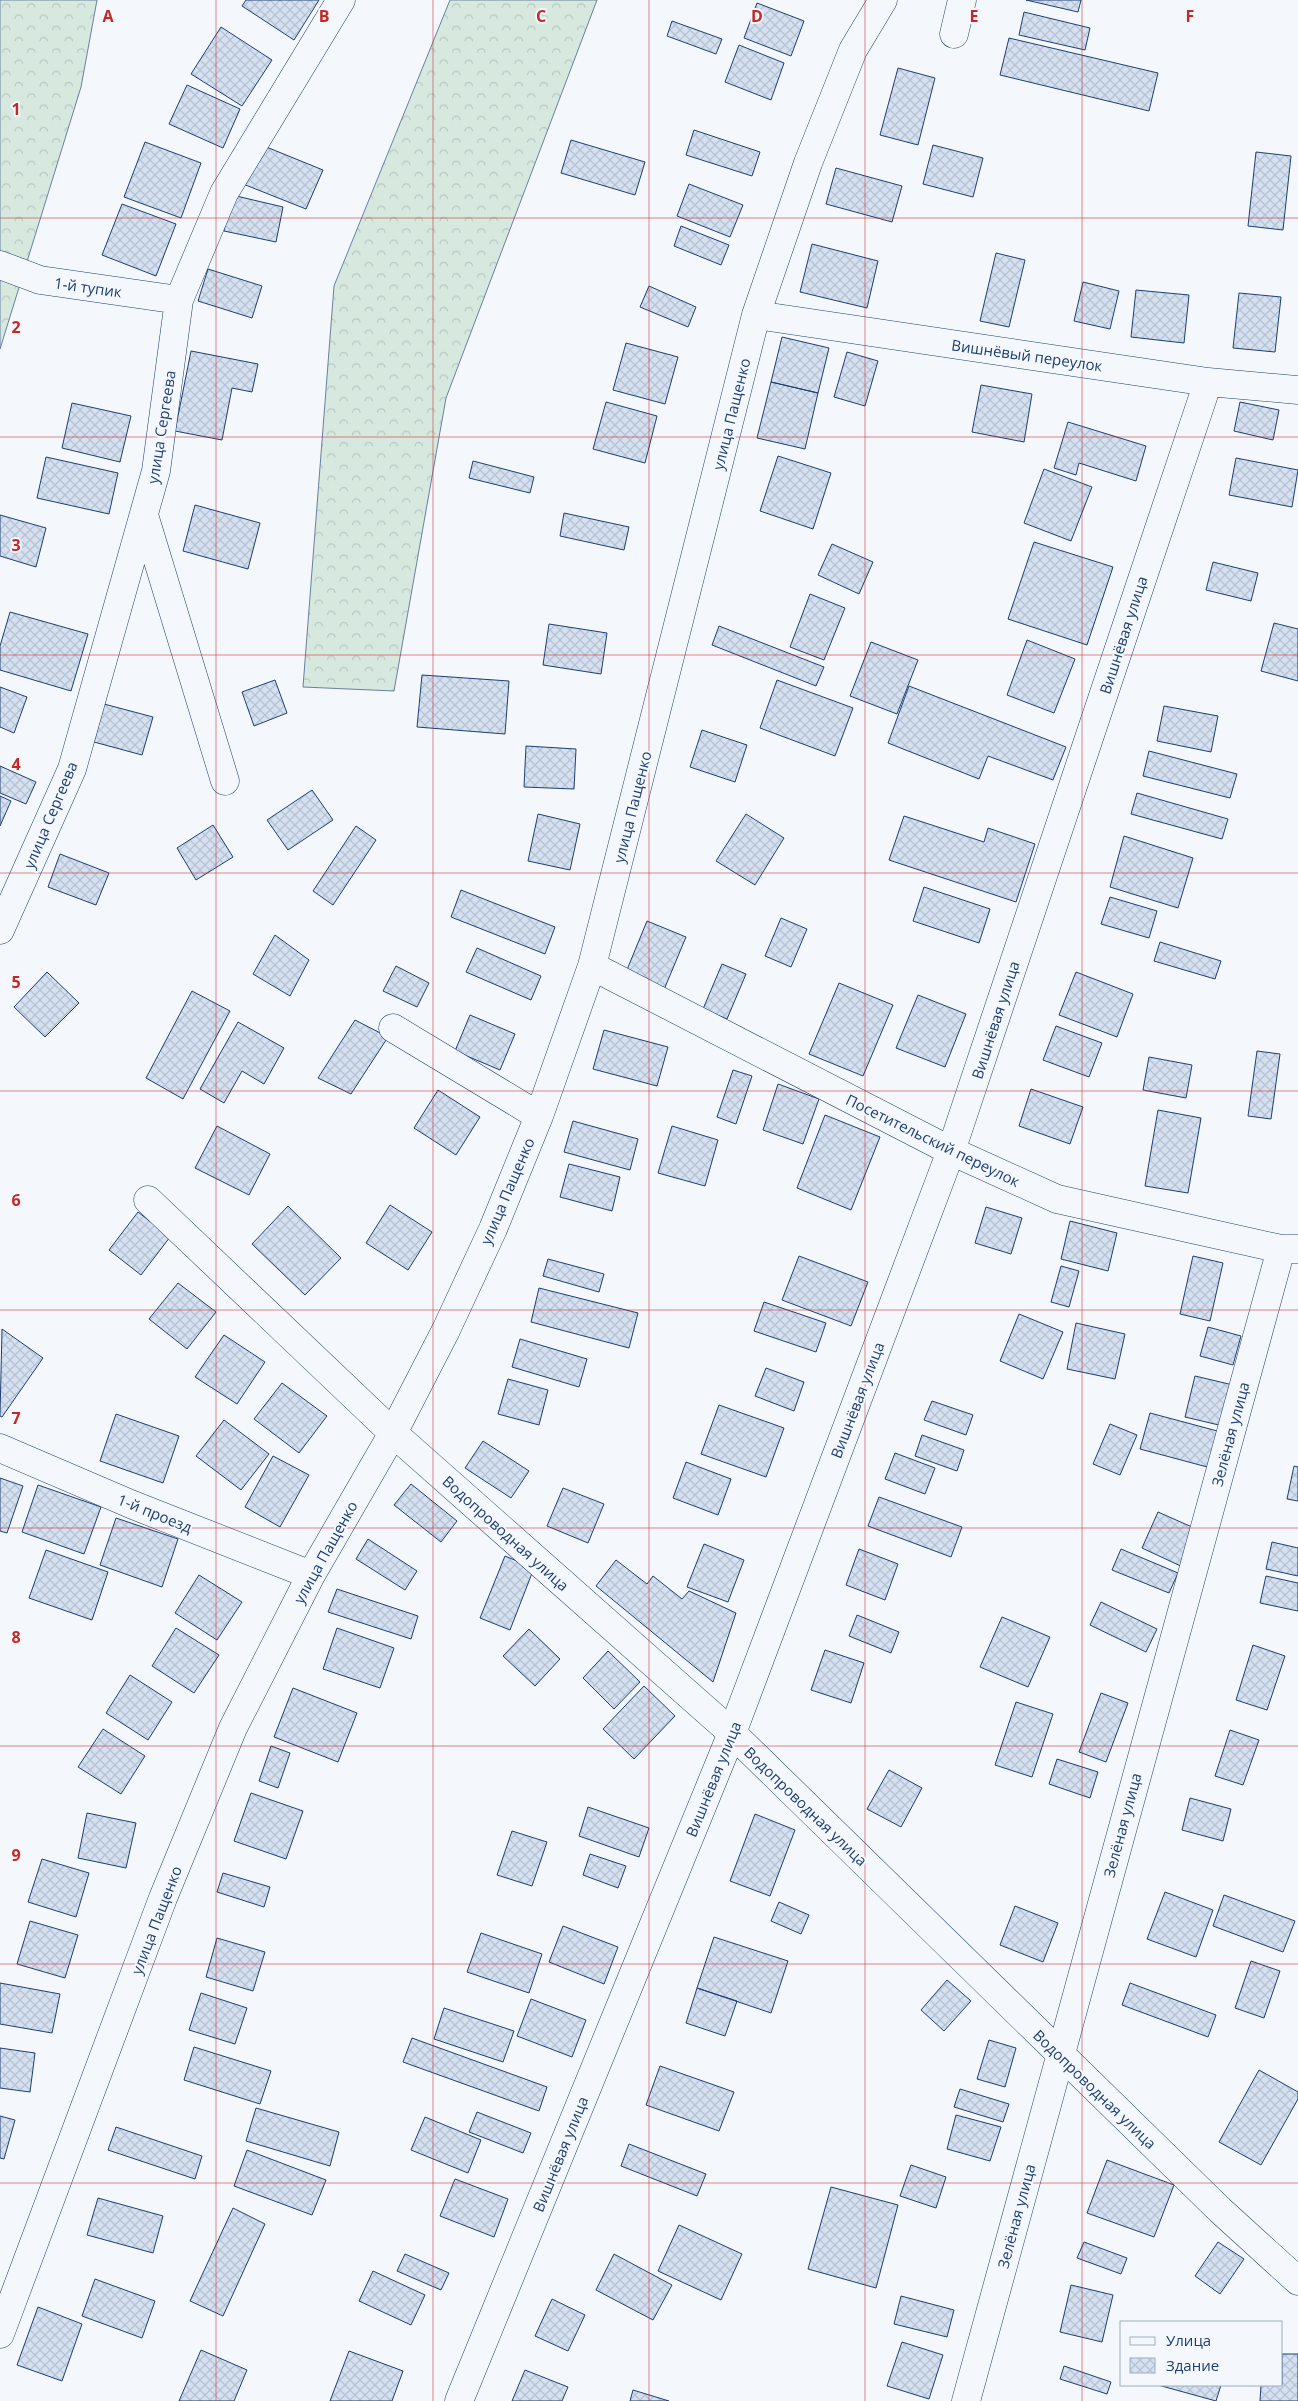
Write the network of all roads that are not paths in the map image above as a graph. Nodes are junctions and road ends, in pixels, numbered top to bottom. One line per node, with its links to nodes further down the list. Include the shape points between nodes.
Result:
1 (341, 0): 6 (street, улица Сергеева, via 224,193)
2 (884, 0): 7 (street, улица Пащенко, via 853,50 808,163)
3 (962, 0): 4 (street)
4 (954, 34)
5 (0, 265): 6 (street, 1-й тупик, via 40,280)
6 (179, 300): 10 (street, улица Сергеева, via 156,471)
7 (756, 315): 8 (street, Вишнёвый переулок); 13 (street, улица Пащенко)
8 (1208, 382): 9 (street, Вишнёвый переулок); 16 (street, Вишнёвая улица)
9 (1298, 390)
10 (144, 515): 11 (street); 12 (street, улица Сергеева, via 72,769)
11 (225, 781)
12 (0, 930)
13 (592, 966): 15 (street, улица Пащенко); 16 (street, Посетительский переулок)
14 (393, 1028): 15 (street)
15 (539, 1116): 19 (street, улица Пащенко, via 485,1246)
16 (951, 1151): 18 (street, Посетительский переулок, via 1057,1199); 22 (street, Вишнёвая улица)
17 (148, 1200): 19 (street, Водопроводная улица)
18 (1289, 1249): 23 (street, Зелёная улица)
19 (393, 1433): 21 (street, улица Пащенко); 22 (street, Водопроводная улица)
20 (0, 1448): 21 (street, 1-й проезд)
21 (311, 1575): 25 (street, улица Пащенко, via 233,1728 163,1898)
22 (732, 1733): 23 (street, Водопроводная улица); 26 (street, Вишнёвая улица)
23 (1059, 2054): 24 (street, Водопроводная улица); 27 (street, Зелёная улица)
24 (1298, 2281)
25 (0, 2334)
26 (459, 2401)
27 (966, 2401)

